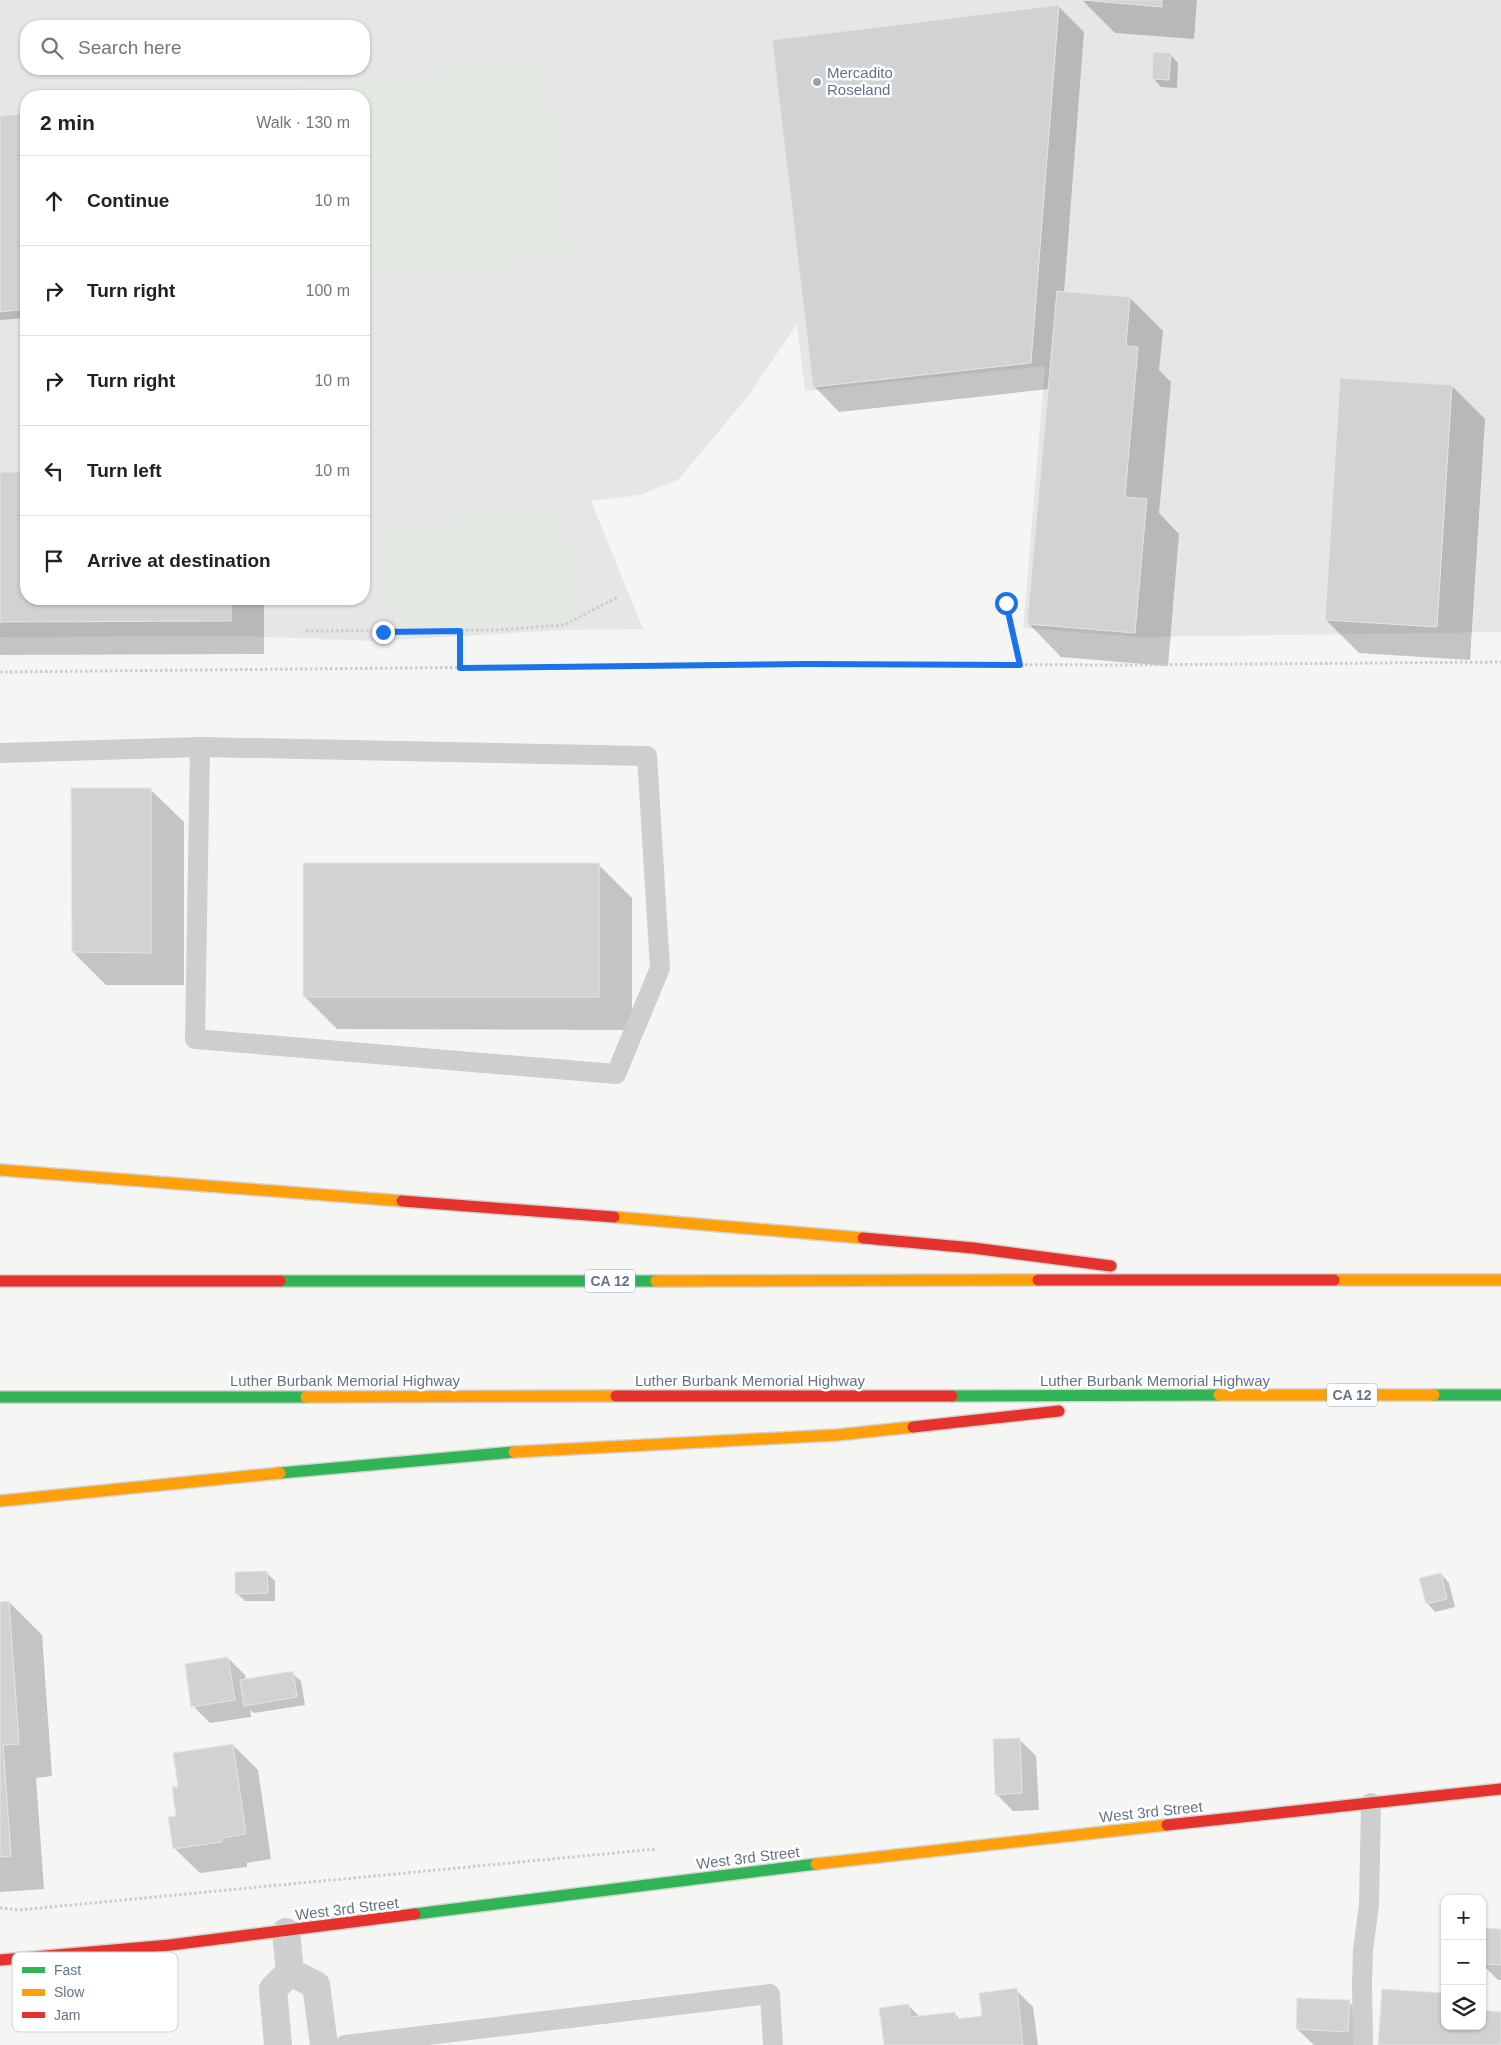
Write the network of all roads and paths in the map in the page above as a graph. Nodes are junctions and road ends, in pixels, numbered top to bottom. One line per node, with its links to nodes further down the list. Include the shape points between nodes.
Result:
1 (618, 597): 4 (path, via 564,624)
2 (1006, 603): 6 (path)
3 (306, 631): 4 (path)
4 (460, 631): 7 (path)
5 (1501, 662): 6 (path)
6 (1020, 665): 7 (path)
7 (460, 668): 8 (path)
8 (0, 672)
9 (200, 747): 9 (lane, via 195,1039 616,1074 660,968 647,756); 10 (lane)
10 (0, 753)
11 (0, 1170): 12 (main road, via 735,1226 973,1248)
12 (1219, 1280): 13 (main road, CA 12); 14 (main road, CA 12)
13 (1501, 1280)
14 (0, 1281)
15 (1501, 1395): 16 (main road, Luther Burbank Memorial Highway / CA 12)
16 (1204, 1396): 17 (main road, Luther Burbank Memorial Highway / CA 12); 18 (main road)
17 (0, 1397)
18 (1098, 1407)
19 (1069, 1410): 20 (main road, via 837,1435 410,1460)
20 (0, 1501)
21 (1501, 1789): 22 (main road, West 3rd Street)
22 (1371, 1804): 23 (main road, West 3rd Street, via 863,1858); 30 (lane, via 1368,1905 1363,1950)
23 (286, 1932): 24 (main road, West 3rd Street); 25 (street)
24 (101, 1952)
25 (290, 1972): 26 (street, via 273,1989); 27 (street, via 316,1985)
26 (278, 2045)
27 (324, 2045)
28 (345, 2045): 29 (lane, via 770,1994)
29 (772, 2045)
30 (1363, 2045)

